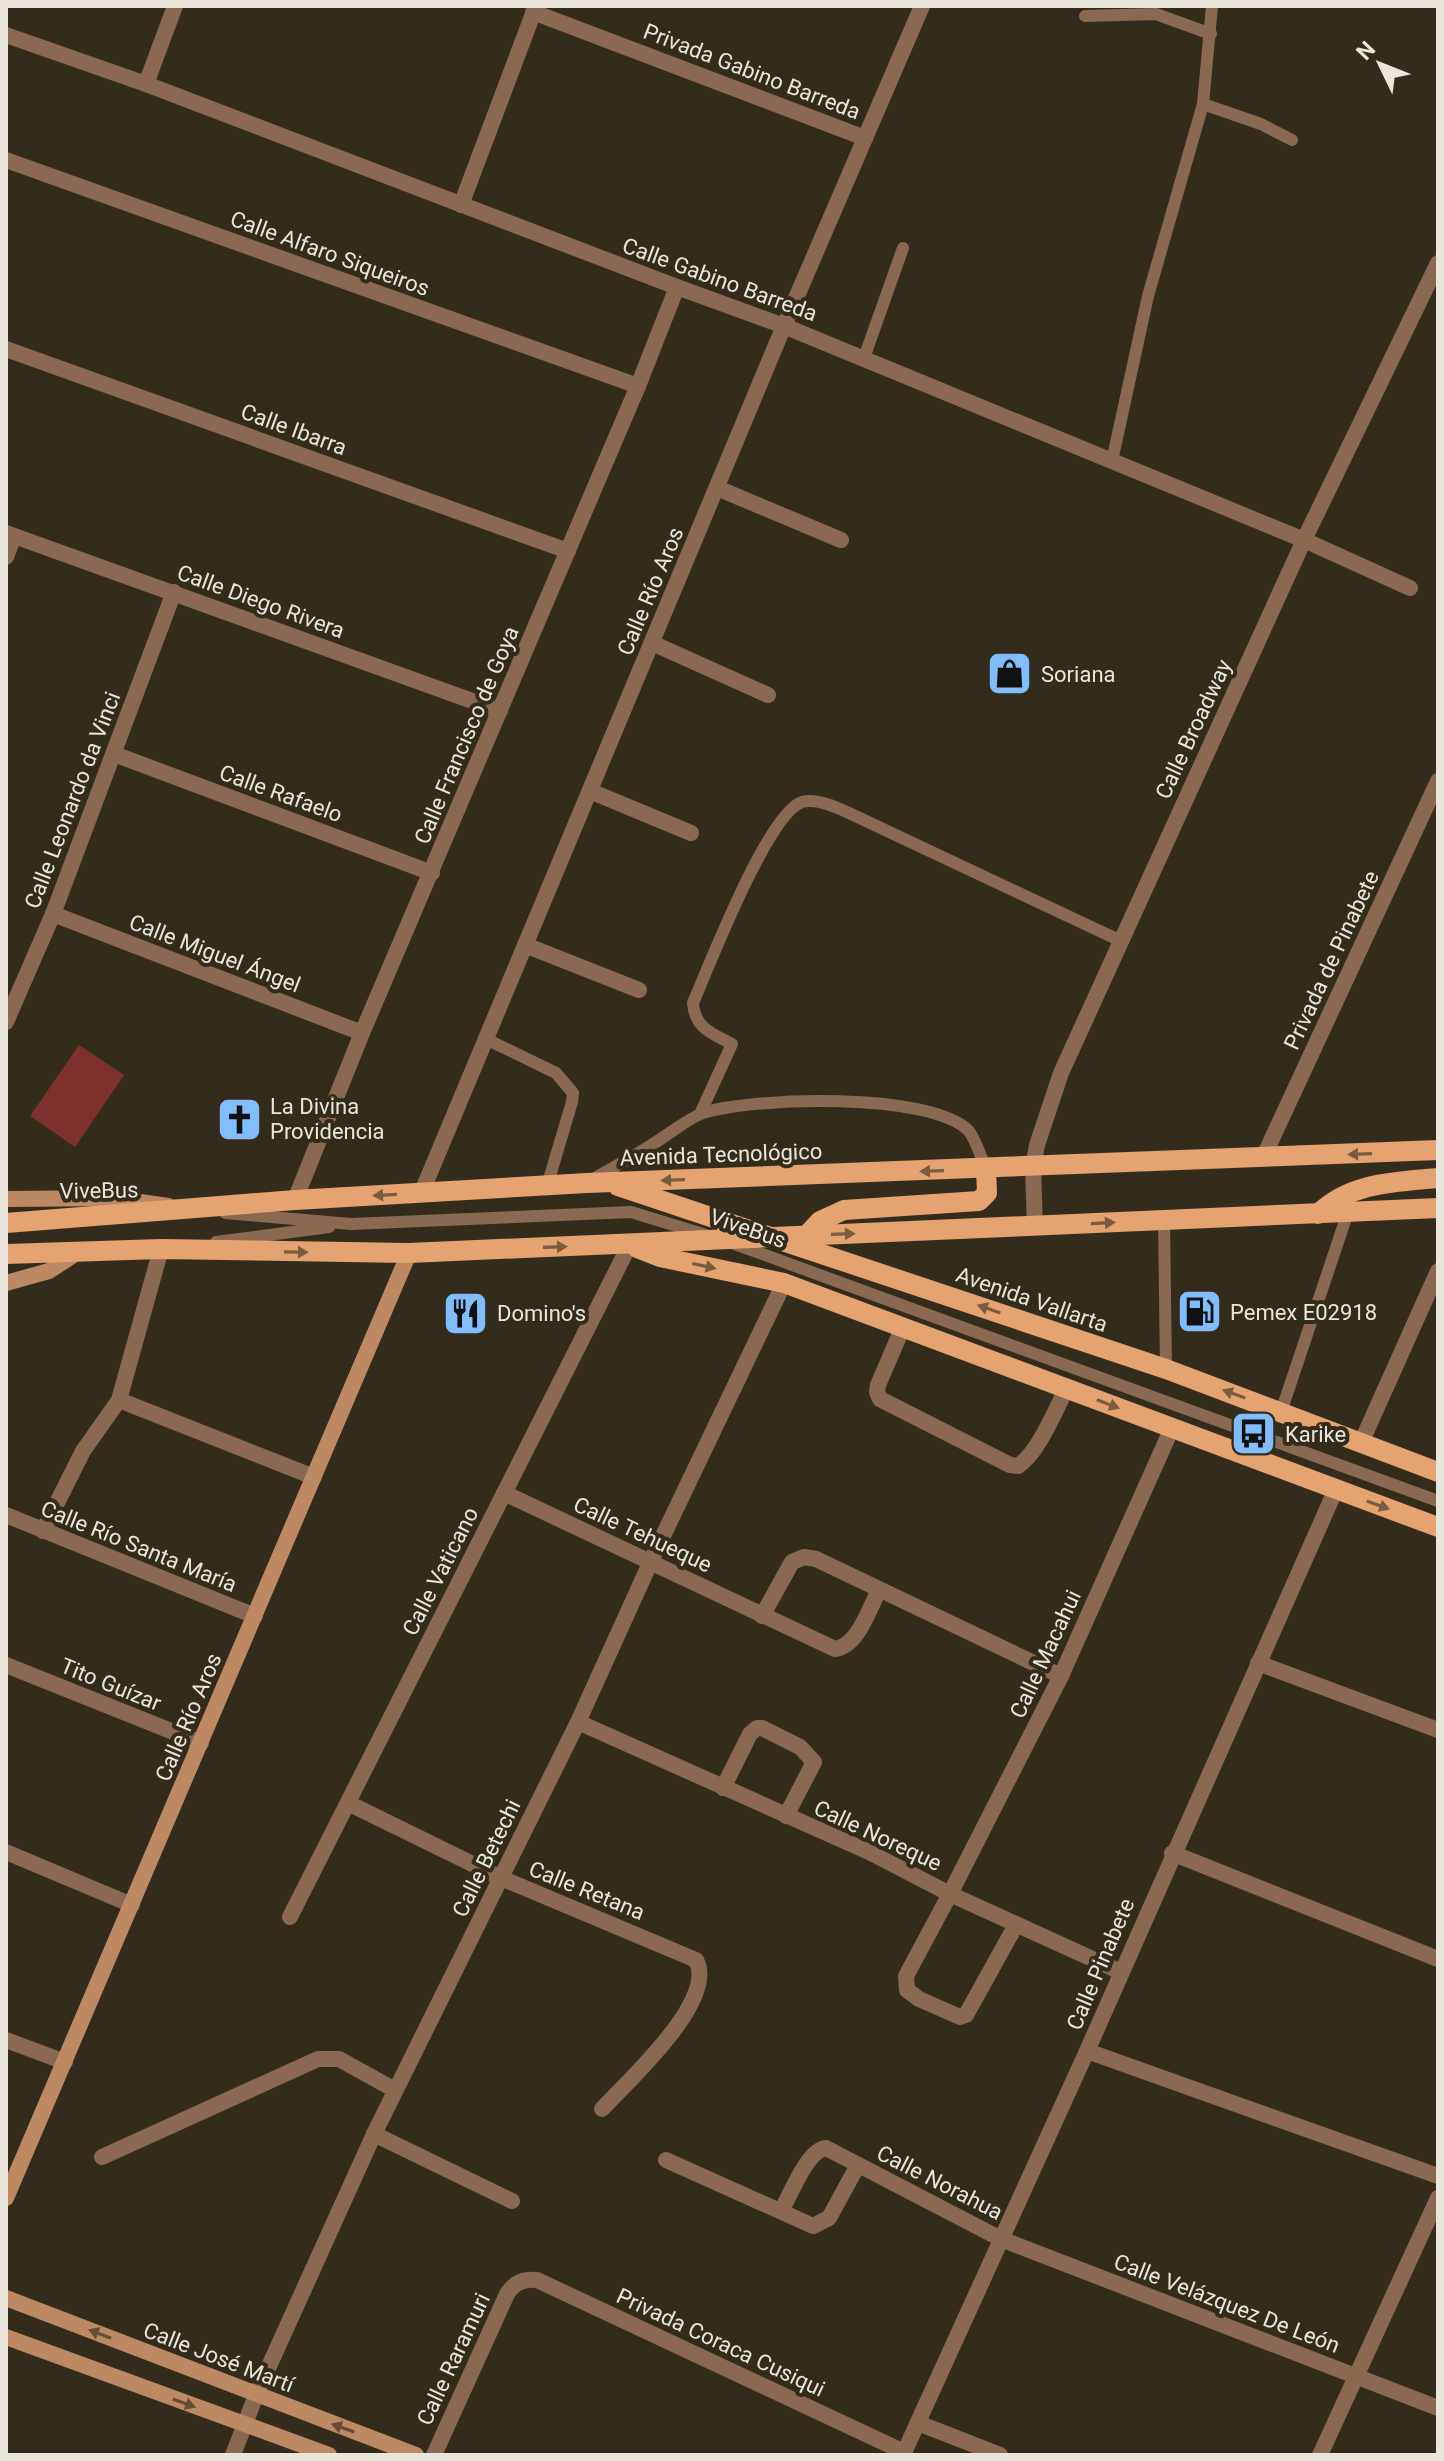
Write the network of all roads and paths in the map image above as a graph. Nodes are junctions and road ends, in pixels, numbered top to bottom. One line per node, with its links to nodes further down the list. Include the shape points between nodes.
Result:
1 (175, 6): 8 (street)
2 (922, 6): 10 (street, Calle Río Aros)
3 (1212, 6): 6 (lane)
4 (535, 9): 10 (street, Privada Gabino Barreda); 13 (street)
5 (1085, 16): 6 (lane, via 1156,14)
6 (1211, 34): 9 (lane)
7 (6, 35): 8 (street, Calle Gabino Barreda)
8 (146, 84): 13 (street, Calle Gabino Barreda)
9 (1203, 104): 11 (lane); 21 (lane, via 1148,296)
10 (865, 138): 17 (street, Calle Río Aros)
11 (1292, 140)
12 (6, 160): 20 (street, Calle Alfaro Siqueiros)
13 (461, 205): 16 (street, Calle Gabino Barreda)
14 (903, 248): 19 (lane)
15 (1438, 263): 25 (street, Calle Broadway)
16 (677, 287): 17 (street, Calle Gabino Barreda); 20 (street, Calle Francisco de Goya)
17 (784, 326): 19 (street, Calle Gabino Barreda); 22 (street, Calle Río Aros)
18 (6, 349): 26 (street, Calle Ibarra)
19 (864, 358): 21 (street, Calle Gabino Barreda)
20 (638, 386): 26 (street, Calle Francisco de Goya)
21 (1112, 461): 25 (street, Calle Gabino Barreda)
22 (717, 488): 24 (street); 30 (street, Calle Río Aros)
23 (10, 535): 27 (street); 29 (street, Calle Diego Rivera)
24 (841, 540)
25 (1304, 540): 28 (street, Calle Gabino Barreda); 39 (street, Calle Broadway)
26 (568, 551): 32 (street, Calle Francisco de Goya)
27 (6, 557)
28 (1410, 588)
29 (174, 592): 32 (street, Calle Diego Rivera); 33 (street, Calle Leonardo da Vinci)
30 (652, 643): 31 (street); 35 (street, Calle Río Aros)
31 (768, 695)
32 (500, 711): 37 (street, Calle Francisco de Goya)
33 (114, 754): 37 (street, Calle Rafaelo); 38 (street, Calle Leonardo da Vinci)
34 (1438, 781): 47 (street, Privada de Pinabete)
35 (590, 791): 36 (street); 40 (street, Calle Río Aros)
36 (691, 833)
37 (432, 873): 43 (street, Calle Francisco de Goya)
38 (53, 914): 42 (street, Calle Leonardo da Vinci); 43 (street, Calle Miguel Ángel)
39 (1121, 941): 45 (lane, via 849,813 805,801 784,815 752,869 693,1003 696,1021 732,1044); 48 (street, Calle Broadway, via 1061,1073)
40 (525, 945): 41 (street); 44 (street, Calle Río Aros)
41 (639, 990)
42 (6, 1022)
43 (362, 1033): 55 (street, Calle Francisco de Goya)
44 (486, 1039): 52 (lane, via 556,1073 573,1093); 53 (street, Calle Río Aros)
45 (700, 1114): 49 (lane, via 790,1100 912,1108 968,1131); 51 (lane)
46 (1438, 1150): 47 (main road, Avenida Tecnológico, one-way to 47)
47 (1263, 1158): 48 (main road, Avenida Tecnológico)
48 (1033, 1167): 49 (main road, Avenida Tecnológico); 64 (street, Calle Broadway)
49 (986, 1169): 51 (main road, Avenida Tecnológico, one-way to 51); 65 (main road, via 987,1193 979,1201 844,1210 820,1221)
50 (1438, 1178): 60 (main road, via 1372,1185 1334,1198)
51 (596, 1182): 52 (main road, Avenida Tecnológico); 66 (main road, Avenida Vallarta)
52 (547, 1186): 53 (main road, Avenida Tecnológico)
53 (421, 1194): 55 (main road, Avenida Tecnológico, one-way to 55)
54 (6, 1199): 56 (main road, via 113,1198)
55 (295, 1200): 56 (main road, Avenida Tecnológico)
56 (177, 1208): 59 (lane, ViveBus); 62 (main road, Avenida Tecnológico); 63 (lane, ViveBus)
57 (1438, 1208): 58 (main road)
58 (1348, 1212): 60 (main road); 81 (lane)
59 (6, 1213)
60 (1318, 1214): 61 (main road)
61 (1164, 1220): 64 (main road, one-way to 61); 78 (lane)
62 (6, 1223)
63 (351, 1224): 67 (lane, ViveBus, via 631,1212); 69 (lane)
64 (1035, 1226): 65 (main road, one-way to 64)
65 (806, 1236): 66 (main road)
66 (775, 1237): 67 (main road); 78 (main road, Avenida Vallarta, one-way to 66)
67 (724, 1240): 68 (main road); 88 (lane, ViveBus)
68 (630, 1244): 70 (main road, one-way to 68); 76 (main road, one-way to 76, via 660,1257); 87 (street, Calle Vaticano)
69 (161, 1249): 70 (main road, one-way to 70); 72 (main road); 80 (street)
70 (409, 1253): 85 (main road, Calle Río Aros)
71 (6, 1254): 72 (main road)
72 (73, 1255): 73 (lane); 75 (main road, via 34,1277)
73 (6, 1264)
74 (1438, 1271): 83 (street)
75 (6, 1283)
76 (784, 1283): 77 (main road); 92 (street, Calle Betechi)
77 (903, 1327): 79 (main road); 79 (street, via 878,1385 880,1399 1010,1465 1027,1459)
78 (1166, 1369): 81 (main road, Avenida Vallarta, one-way to 78)
79 (1067, 1388): 82 (main road, one-way to 82)
80 (119, 1400): 85 (street); 91 (street, via 83,1451)
81 (1281, 1412): 83 (main road, Avenida Vallarta)
82 (1172, 1428): 86 (main road); 98 (street, Calle Macahui)
83 (1361, 1443): 84 (main road, Avenida Vallarta)
84 (1438, 1472)
85 (314, 1477): 94 (main road, Calle Río Aros)
86 (1336, 1489): 90 (main road, one-way to 90); 96 (street, Calle Pinabete)
87 (504, 1493): 92 (street, Calle Tehueque); 103 (street, Calle Vaticano)
88 (1438, 1501)
89 (6, 1515): 91 (street, Calle Río Santa María)
90 (1438, 1527)
91 (43, 1531): 94 (street, Calle Río Santa María)
92 (651, 1561): 95 (street, Calle Tehueque); 99 (street, Calle Betechi)
93 (879, 1590): 95 (street, via 816,1559 797,1559); 95 (street, Calle Tehueque, via 854,1638 841,1649); 98 (street)
94 (255, 1616): 101 (main road, Calle Río Aros)
95 (762, 1616)
96 (1258, 1663): 100 (street); 106 (street, Calle Pinabete)
97 (6, 1665): 101 (street, Tito Guízar)
98 (1061, 1676): 108 (street, Calle Macahui)
99 (578, 1722): 102 (street, Calle Noreque); 107 (street, Calle Betechi)
100 (1438, 1730)
101 (201, 1743): 109 (main road, Calle Río Aros)
102 (723, 1788): 104 (street, Calle Noreque); 104 (street, Calle Noreque, via 750,1734 762,1728 800,1747 814,1762)
103 (348, 1803): 107 (street, Calle Retana); 110 (street, Calle Vaticano)
104 (786, 1816): 108 (street, Calle Noreque)
105 (6, 1852): 109 (street)
106 (1172, 1853): 112 (street); 113 (street, Calle Pinabete)
107 (501, 1878): 117 (street, Calle Betechi); 118 (street, Calle Retana, via 681,1952 696,1960 701,1970 696,1996 682,2021)
108 (950, 1894): 111 (street, Calle Noreque); 111 (street, Calle Noreque, via 906,1976 907,1990 919,1999 966,2015)
109 (132, 1905): 116 (main road, Calle Río Aros)
110 (290, 1917)
111 (1016, 1925): 113 (street, Calle Noreque)
112 (1438, 1959)
113 (1121, 1972): 115 (street, Calle Pinabete)
114 (6, 2040): 116 (street)
115 (1087, 2051): 123 (street); 128 (street, Calle Pinabete)
116 (65, 2062): 124 (main road, Calle Río Aros)
117 (395, 2090): 119 (street, Calle Betechi); 120 (street, via 339,2059 318,2059)
118 (602, 2109)
119 (374, 2134): 126 (street); 133 (street, Calle Betechi)
120 (102, 2157)
121 (666, 2160): 127 (street, Calle Norahua)
122 (858, 2165): 127 (street, Calle Norahua, via 824,2221 813,2226); 127 (street, Calle Norahua, via 819,2148); 128 (street, Calle Norahua)
123 (1438, 2176)
124 (6, 2198)
125 (1438, 2198): 132 (street)
126 (512, 2201)
127 (781, 2211)
128 (1001, 2239): 132 (street, Calle Velázquez De León); 135 (street, Calle Pinabete)
129 (517, 2283): 137 (street, Privada Coraca Cusiqui, via 537,2280); 141 (street, Calle Raramuri, via 507,2294)
130 (6, 2298): 133 (main road, Calle José Martí, one-way to 130)
131 (6, 2337): 136 (main road, one-way to 136)
132 (1356, 2377): 134 (street, Calle Velázquez De León); 143 (street)
133 (256, 2395): 136 (street, Calle Betechi); 140 (main road, Calle José Martí, one-way to 133)
134 (1438, 2408)
135 (918, 2423): 137 (street, Calle Pinabete); 142 (street)
136 (244, 2425): 138 (street, Calle Betechi); 139 (main road)
137 (904, 2454)
138 (233, 2455)
139 (329, 2455)
140 (416, 2455)
141 (434, 2455)
142 (1000, 2455)
143 (1320, 2455)

